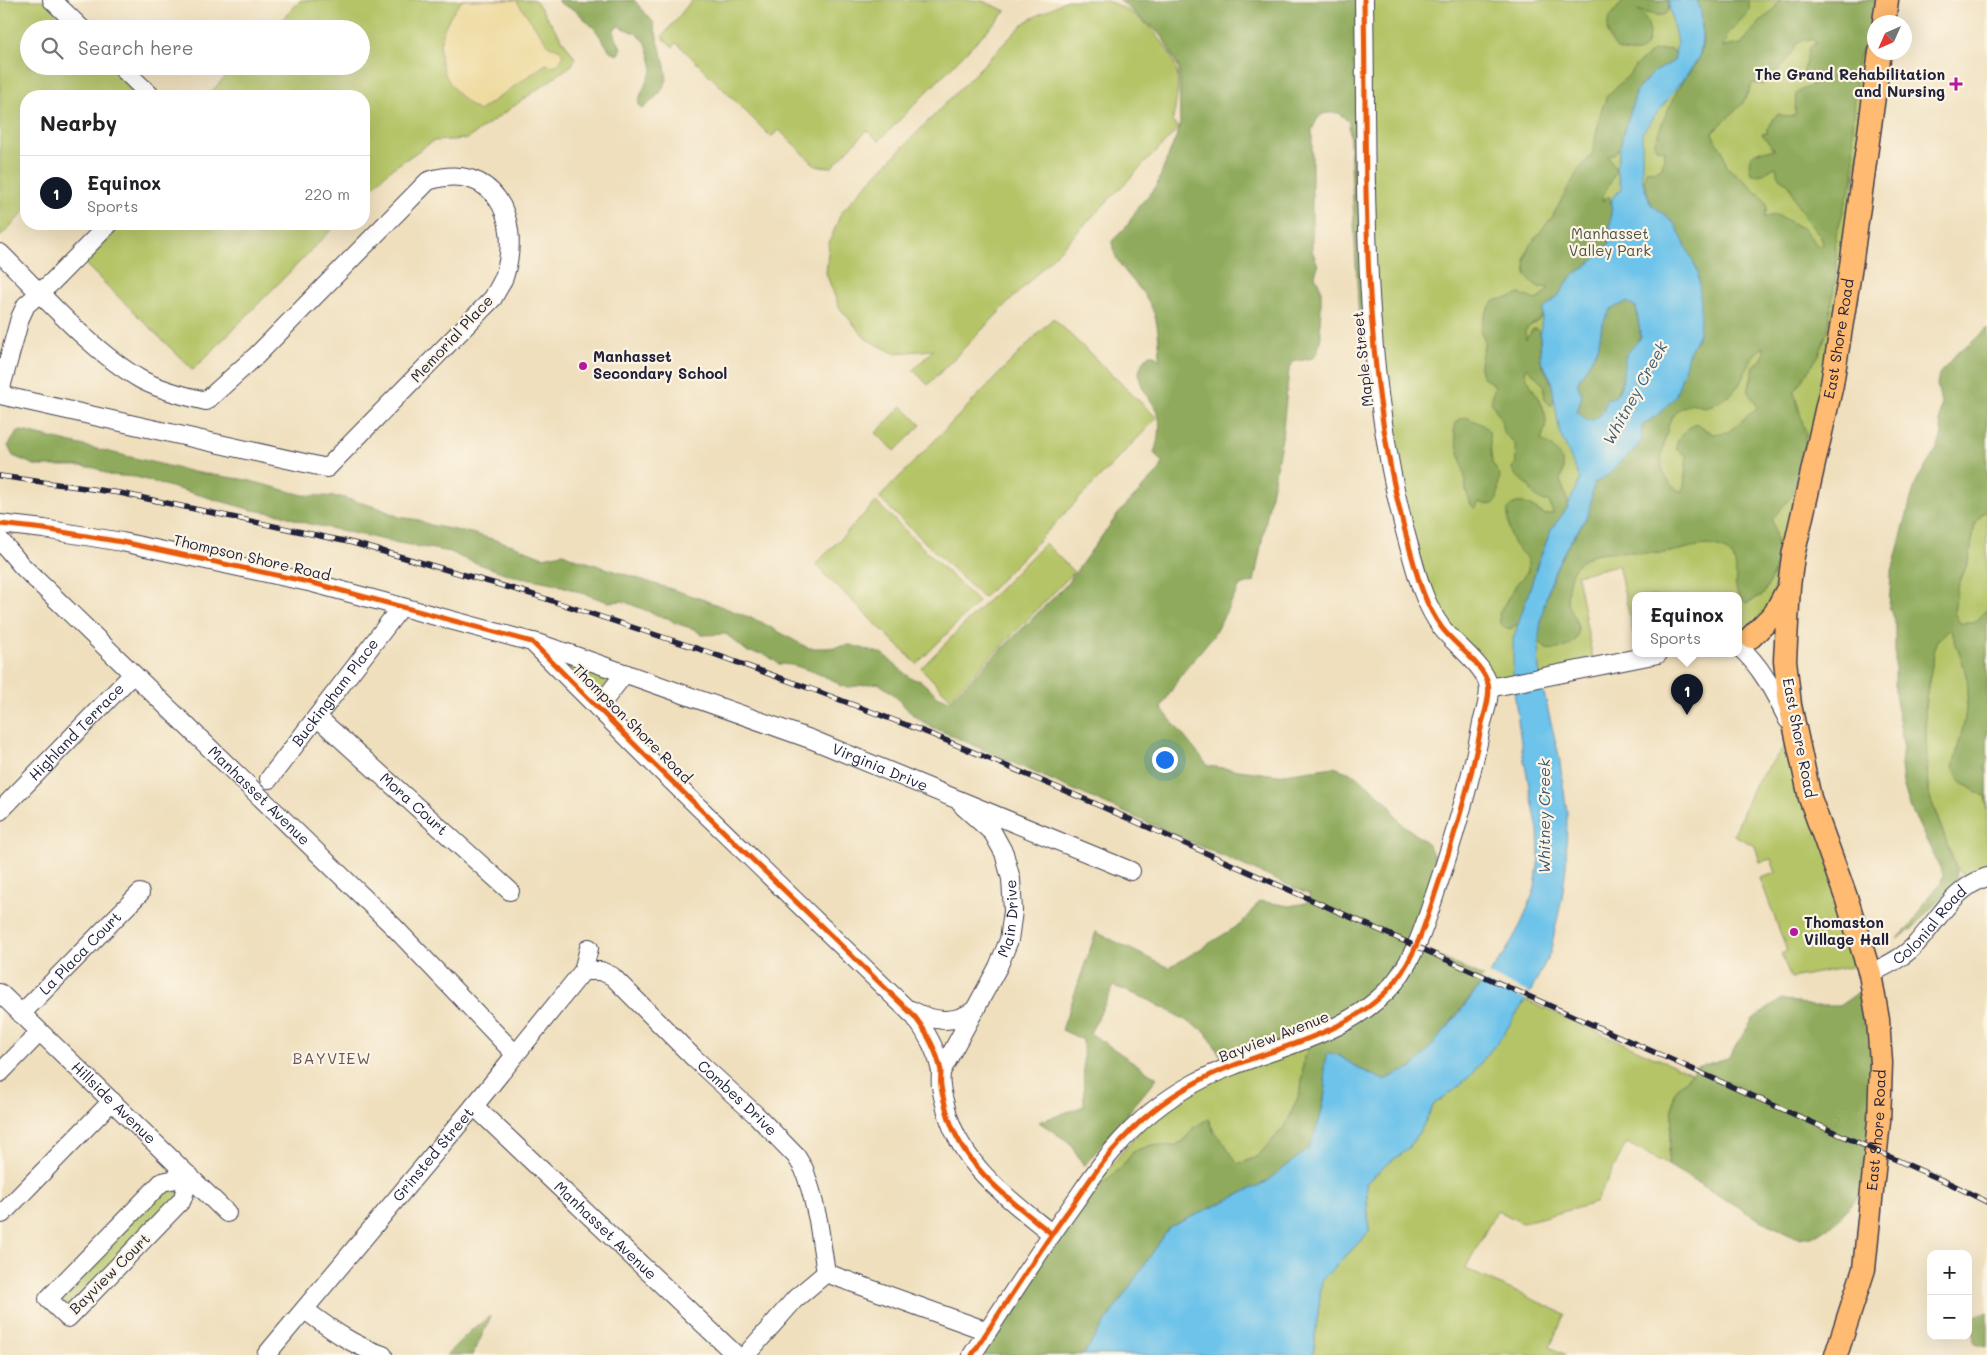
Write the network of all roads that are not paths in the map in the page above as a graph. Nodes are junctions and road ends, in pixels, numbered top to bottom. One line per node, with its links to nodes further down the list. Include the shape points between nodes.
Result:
1 (52, 0): 5 (street)
2 (1364, 0): 23 (street, Maple Street, via 1369,292 1376,373 1388,448 1407,539 1426,599 1442,628 1484,674)
3 (1887, 0): 4 (main road)
4 (1885, 15)
5 (73, 20)
6 (1879, 60): 15 (main road, East Shore Road, via 1832,384)
7 (129, 75): 8 (street)
8 (145, 90)
9 (103, 230): 11 (street)
10 (0, 253): 11 (street, Memorial Place)
11 (40, 292): 12 (street, via 26,305 20,318); 12 (street, Memorial Place, via 90,341 141,380 173,393 206,401 256,356 428,181 442,176 477,180 500,203 510,226 505,276 493,298 327,468)
12 (0, 393)
13 (0, 524): 16 (street, Thompson Shore Road, via 131,544 313,583)
14 (1, 544): 22 (street, Manhasset Avenue)
15 (1788, 586): 17 (main road, East Shore Road); 18 (main road, via 1775,613)
16 (401, 607): 19 (street, Thompson Shore Road); 25 (street, Buckingham Place)
17 (1786, 630): 18 (street); 26 (main road, East Shore Road, via 1786,676)
18 (1742, 641): 26 (street)
19 (532, 642): 21 (street, Virginia Drive); 24 (street, Thompson Shore Road)
20 (1643, 657): 23 (street)
21 (625, 673): 24 (street); 28 (street, Virginia Drive, via 812,740)
22 (133, 674): 29 (street, Highland Terrace); 42 (street, Manhasset Avenue, via 394,927)
23 (1489, 688): 50 (street, Bayview Avenue, via 1458,827 1419,941 1394,982 1369,1007 1347,1021 1316,1036 1228,1067 1166,1101 1112,1150)
24 (598, 708): 38 (street, Thompson Shore Road)
25 (317, 717): 27 (street, Buckingham Place); 32 (street, Mora Court)
26 (1795, 733): 36 (main road, East Shore Road, via 1815,814)
27 (269, 779)
28 (938, 791): 30 (street, Virginia Drive); 39 (street, Main Drive, via 960,804 993,833 1004,853 1011,879 1013,911 1008,940)
29 (0, 811)
30 (1131, 871)
31 (1987, 877): 36 (street, Colonial Road, via 1959,894 1910,950)
32 (510, 891)
33 (140, 892): 40 (street, La Placa Court)
34 (589, 948): 35 (street, Grinsted Street)
35 (583, 971): 42 (street, Grinsted Street); 51 (street, Combes Drive, via 601,971 612,976 796,1156 812,1190)
36 (1870, 974): 59 (main road, East Shore Road, via 1878,1020 1879,1121 1864,1269)
37 (0, 993): 40 (street, Hillside Avenue)
38 (908, 1008): 39 (street, via 930,1018 945,1020 962,1018); 43 (street, Thompson Shore Road, via 928,1037)
39 (976, 1010): 43 (street, Main Drive)
40 (21, 1014): 41 (street, Hillside Avenue)
41 (40, 1032): 44 (street); 45 (street, Hillside Avenue)
42 (515, 1054): 46 (street, Grinsted Street)
43 (941, 1072): 50 (street, Thompson Shore Road, via 947,1112 965,1153 997,1189)
44 (0, 1073)
45 (112, 1101): 47 (street, Hillside Avenue); 49 (street)
46 (474, 1106): 52 (street, Grinsted Street); 56 (street, Manhasset Avenue)
47 (190, 1176): 47 (street, Bayview Court, via 162,1182 48,1299 68,1318 182,1200); 48 (street, Hillside Avenue)
48 (227, 1212)
49 (2, 1214)
50 (1052, 1234): 53 (street, Bayview Avenue)
51 (826, 1273): 53 (street); 57 (street, via 795,1299)
52 (305, 1310): 54 (street, Grinsted Street); 55 (street, via 344,1338)
53 (987, 1331): 58 (street, Bayview Avenue)
54 (266, 1355)
55 (382, 1355)
56 (736, 1355)
57 (746, 1355)
58 (972, 1355)
59 (1836, 1355)

